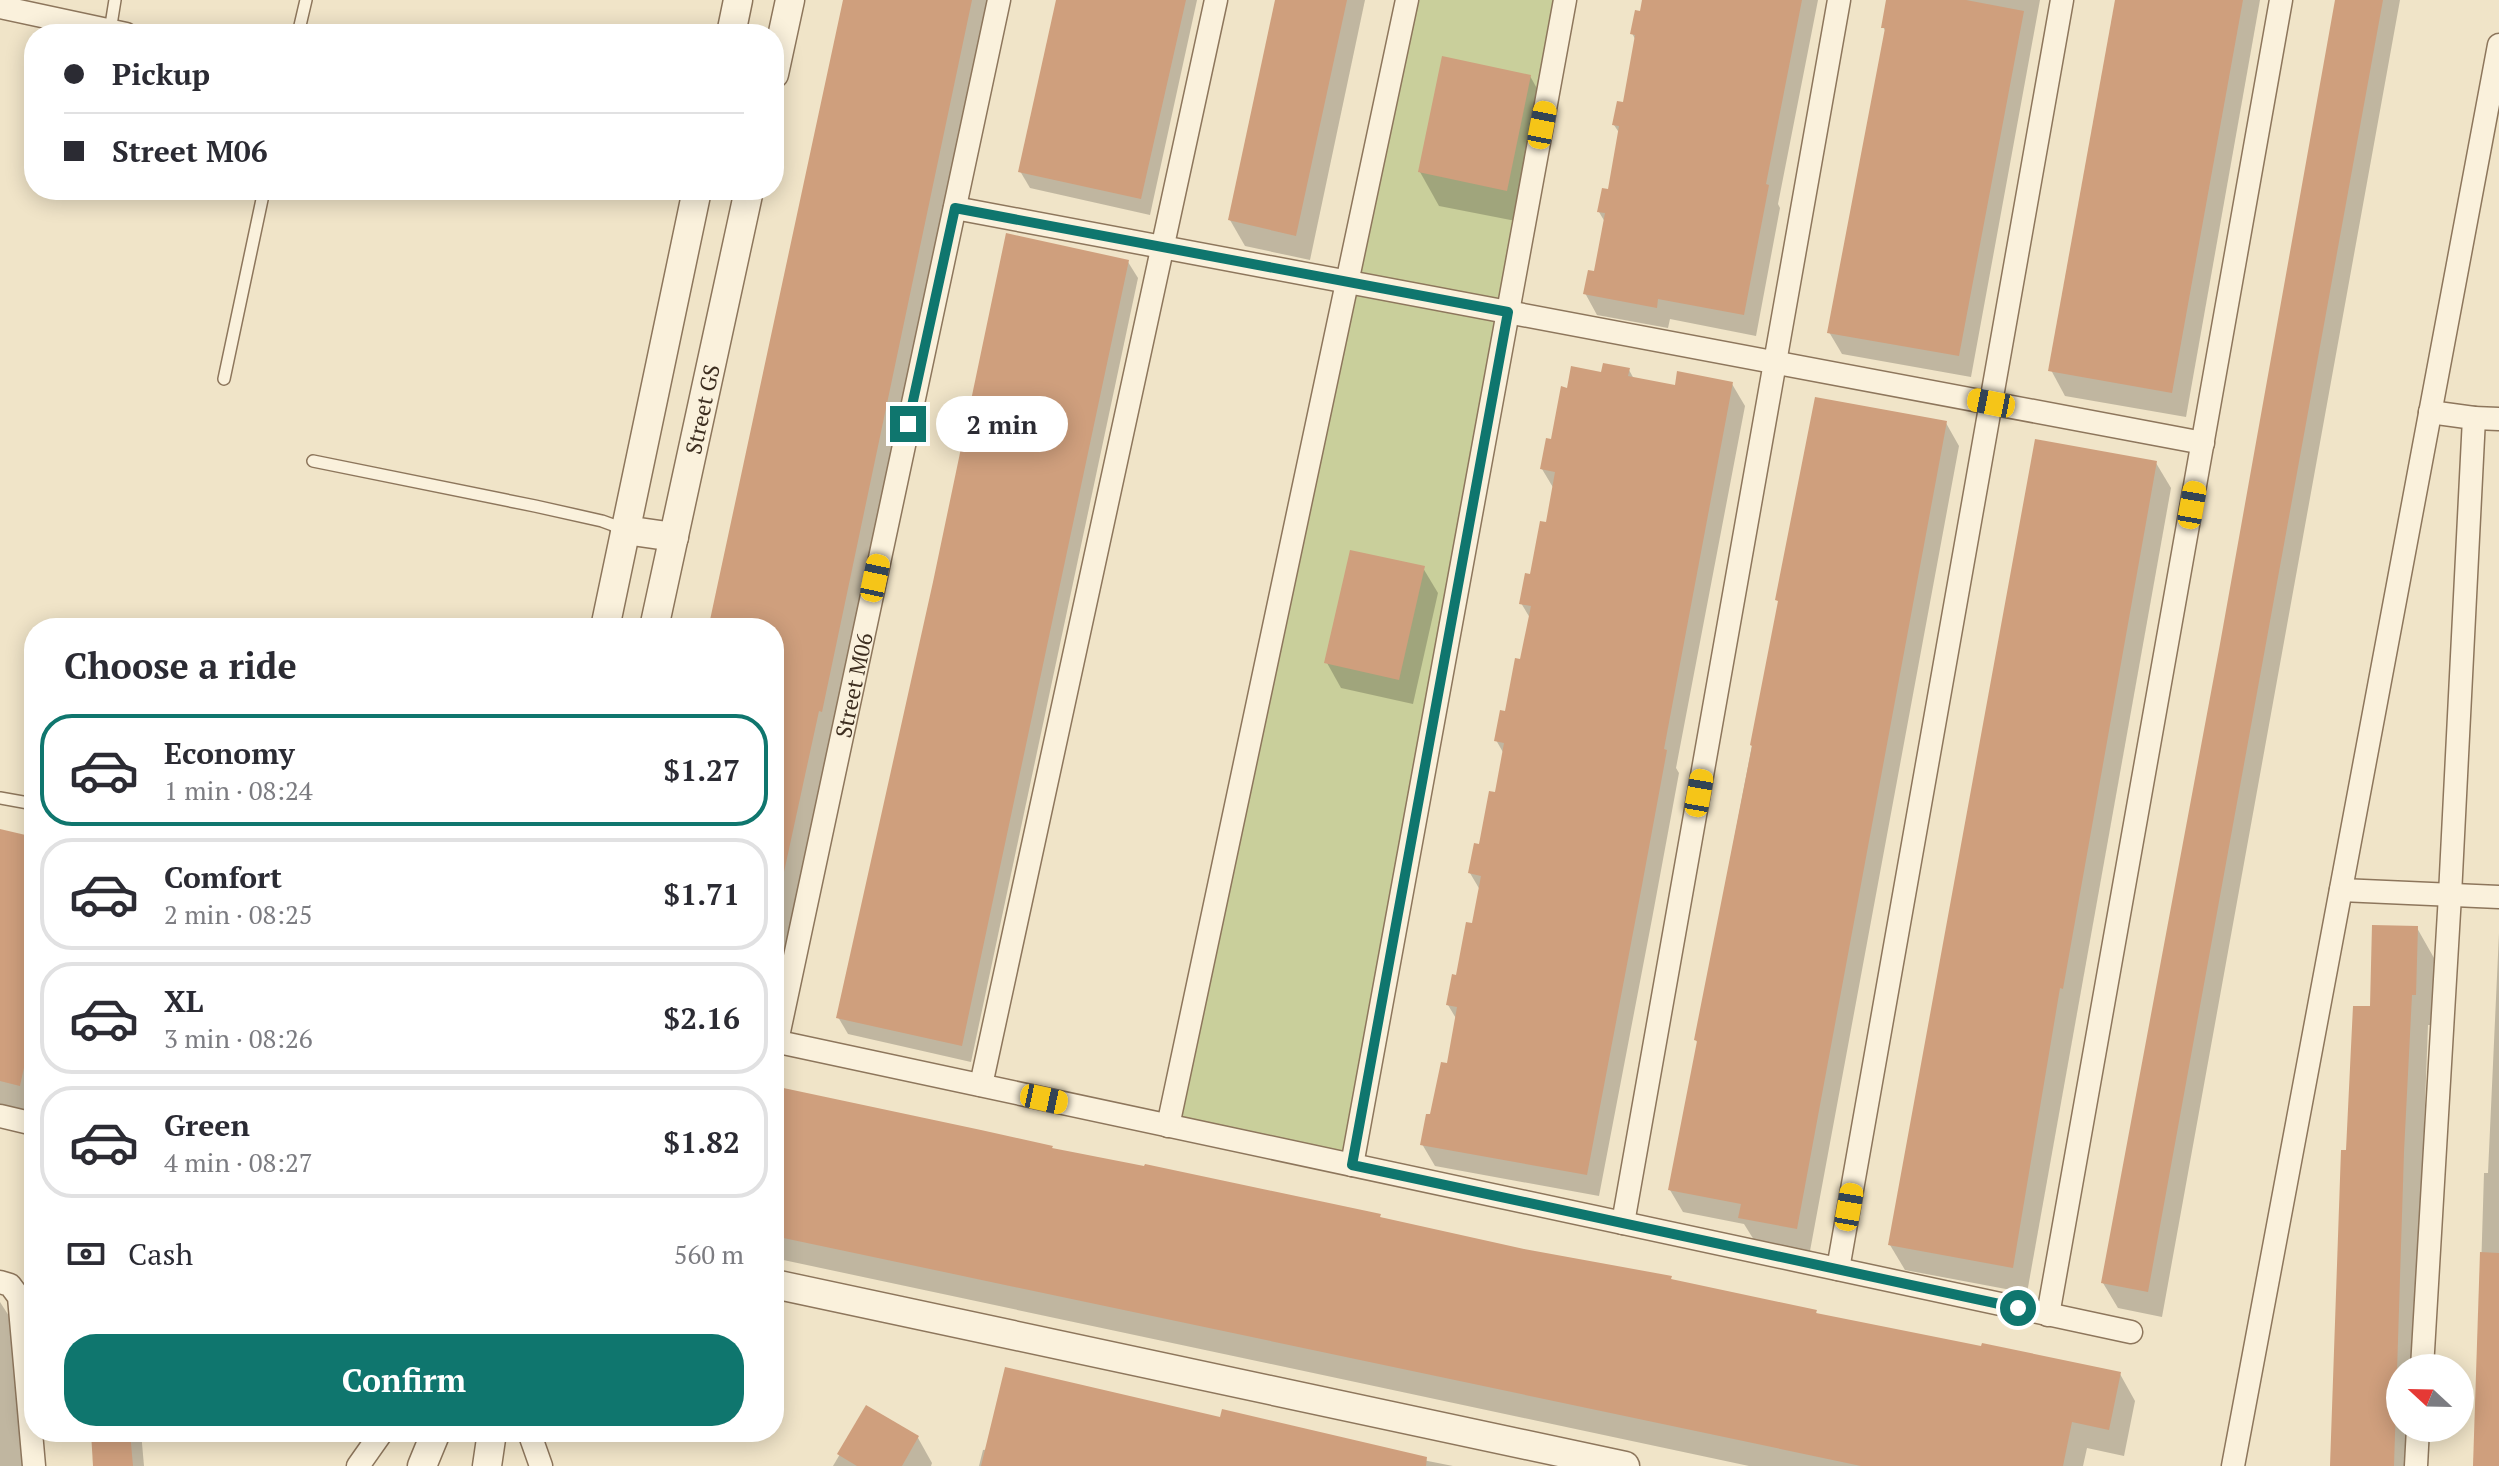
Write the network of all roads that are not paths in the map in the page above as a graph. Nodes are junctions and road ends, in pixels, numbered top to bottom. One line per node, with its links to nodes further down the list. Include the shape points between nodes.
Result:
1 (115, 0): 14 (lane)
2 (306, 0): 15 (lane)
3 (738, 0): 16 (street)
4 (790, 0): 17 (street)
5 (999, 0): 22 (street, Street M06)
6 (1216, 0): 23 (street)
7 (1407, 0): 24 (street)
8 (1565, 0): 25 (street)
9 (1839, 0): 26 (street)
10 (2062, 0): 28 (street)
11 (2281, 0): 32 (street)
12 (0, 7): 13 (street)
13 (80, 24)
14 (117, 24)
15 (300, 24)
16 (733, 24)
17 (784, 28)
18 (2499, 45): 29 (street)
19 (262, 200): 27 (lane)
20 (695, 200): 34 (street)
21 (747, 200): 35 (street, Street GS)
22 (955, 208): 23 (street); 43 (street, Street M06)
23 (1163, 247): 24 (street); 45 (street)
24 (1347, 281): 25 (street); 48 (street)
25 (1508, 312): 26 (street); 49 (street)
26 (1775, 362): 28 (street); 50 (street)
27 (224, 379)
28 (1991, 403): 32 (street); 51 (street)
29 (2430, 412): 30 (street); 40 (street)
30 (2474, 418): 31 (street); 41 (street)
31 (2499, 419)
32 (2203, 443): 54 (street)
33 (313, 461): 34 (lane)
34 (625, 530): 35 (street); 36 (street)
35 (674, 537): 37 (street, Street GS)
36 (607, 618)
37 (656, 618)
38 (0, 798): 39 (lane)
39 (24, 802)
40 (2341, 890): 41 (street); 70 (street)
41 (2450, 895): 42 (street); 57 (street)
42 (2499, 897)
43 (784, 999)
44 (784, 1043): 45 (street)
45 (981, 1085): 48 (street)
46 (0, 1116): 47 (street)
47 (24, 1122)
48 (1168, 1126): 49 (street)
49 (1352, 1165): 50 (street)
50 (1623, 1223): 51 (street)
51 (1838, 1269): 54 (street)
52 (0, 1282): 56 (street, via 19,1297)
53 (784, 1286): 69 (street)
54 (2048, 1315): 55 (street)
55 (2131, 1332)
56 (24, 1353)
57 (2423, 1354)
58 (32, 1442): 64 (street)
59 (375, 1442): 65 (street)
60 (432, 1442): 66 (street)
61 (491, 1442): 67 (street)
62 (533, 1442): 68 (street)
63 (2417, 1442): 71 (street)
64 (34, 1466)
65 (358, 1466)
66 (422, 1466)
67 (487, 1466)
68 (541, 1466)
69 (1625, 1466)
70 (2233, 1466)
71 (2416, 1466)

